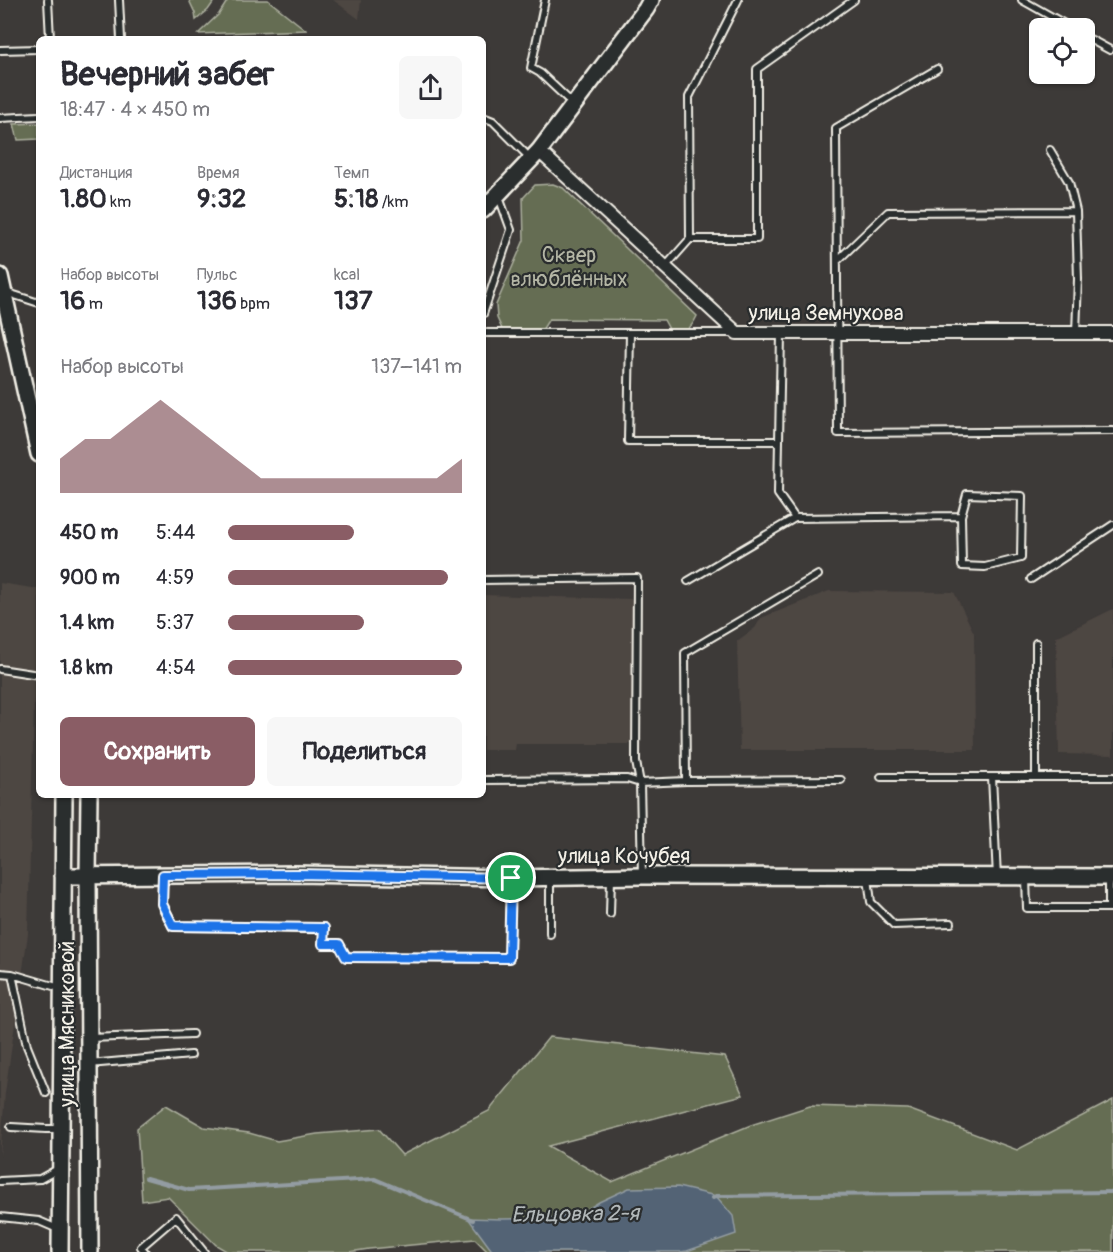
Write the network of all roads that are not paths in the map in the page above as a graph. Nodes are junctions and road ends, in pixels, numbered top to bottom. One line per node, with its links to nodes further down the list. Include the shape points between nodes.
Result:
1 (48, 0): 9 (lane)
2 (119, 0): 10 (lane)
3 (545, 0): 16 (lane, via 531,68)
4 (651, 0): 16 (street)
5 (738, 0): 25 (lane, via 689,97)
6 (854, 0): 25 (lane, via 757,69 757,239)
7 (1022, 0): 8 (lane)
8 (1054, 18)
9 (50, 36)
10 (121, 36)
11 (1095, 42): 14 (lane)
12 (36, 49): 13 (lane)
13 (0, 50)
14 (1110, 50)
15 (937, 69): 26 (lane, via 836,128)
16 (574, 105): 21 (street)
17 (36, 116): 18 (lane)
18 (0, 118)
19 (486, 118): 21 (lane)
20 (1050, 150): 24 (lane, via 1069,182)
21 (535, 155): 22 (street); 27 (street, улица Земнухова, via 565,176)
22 (498, 193): 23 (street); 31 (lane, via 511,230)
23 (486, 207)
24 (1076, 212): 26 (lane, via 888,212); 36 (lane)
25 (690, 239): 27 (lane)
26 (837, 261): 35 (lane)
27 (666, 267): 34 (street, улица Земнухова)
28 (0, 276): 29 (street)
29 (4, 292): 30 (lane); 40 (street)
30 (36, 302)
31 (486, 305)
32 (486, 333): 33 (lane)
33 (630, 333): 34 (lane); 41 (lane, via 628,441)
34 (737, 333): 38 (street, улица Земнухова)
35 (837, 333): 36 (street, улица Земнухова); 38 (street, улица Земнухова); 39 (lane, via 838,433)
36 (1076, 333): 37 (street, улица Земнухова)
37 (1113, 333)
38 (781, 334): 41 (lane)
39 (1113, 431)
40 (36, 440)
41 (779, 441): 43 (lane, via 778,494)
42 (961, 516): 42 (lane, via 967,494 1022,496 1021,558 985,567 962,566); 43 (lane)
43 (795, 518): 48 (lane)
44 (1113, 525): 46 (lane)
45 (818, 575): 58 (lane, via 684,653)
46 (1031, 579)
47 (486, 580): 59 (lane, via 637,578 634,627 636,762)
48 (688, 581)
49 (1036, 643): 54 (lane)
50 (0, 669): 51 (lane)
51 (36, 675)
52 (881, 777): 53 (lane)
53 (992, 777): 54 (lane); 70 (lane)
54 (1036, 777): 55 (lane)
55 (1113, 777)
56 (486, 780): 59 (lane, via 627,779)
57 (841, 780): 58 (lane)
58 (686, 781): 59 (lane)
59 (640, 783): 65 (lane)
60 (64, 798): 63 (street, улица Мясниковой)
61 (89, 798): 64 (street, улица Мясниковой)
62 (163, 875): 64 (street, улица Кочубея); 68 (street, улица Кочубея); 68 (lane, via 162,904 173,926 324,928 323,944 339,944 346,957 509,958)
63 (63, 876): 64 (street, улица Кочубея); 79 (street, улица Мясниковой)
64 (88, 876): 81 (street, улица Мясниковой)
65 (642, 876): 66 (street, улица Кочубея); 67 (street, улица Кочубея)
66 (611, 877): 69 (street, улица Кочубея); 74 (lane)
67 (868, 877): 70 (street, улица Кочубея); 75 (lane, via 871,902 894,925)
68 (511, 878): 69 (street, улица Кочубея)
69 (550, 878): 76 (lane)
70 (997, 878): 71 (street, улица Кочубея)
71 (1026, 878): 72 (street, улица Кочубея); 73 (lane, via 1027,908)
72 (1111, 878): 73 (lane)
73 (1111, 908)
74 (610, 914)
75 (951, 923)
76 (550, 934)
77 (0, 973): 78 (lane)
78 (12, 974): 79 (lane); 84 (lane, via 27,1046)
79 (62, 988): 86 (street, улица Мясниковой)
80 (192, 1034): 81 (lane)
81 (88, 1038): 83 (street, улица Мясниковой)
82 (192, 1055): 83 (lane)
83 (88, 1064): 92 (street, улица Мясниковой)
84 (46, 1093)
85 (11, 1127): 86 (lane)
86 (61, 1129): 87 (street, улица Мясниковой)
87 (61, 1168): 88 (lane, via 40,1179); 90 (street, улица Мясниковой)
88 (0, 1181)
89 (0, 1217): 90 (lane, via 39,1221)
90 (60, 1230): 91 (street, улица Мясниковой)
91 (60, 1252)
92 (90, 1252)
93 (146, 1252): 94 (lane, via 141,1247 176,1217)
94 (204, 1252)

